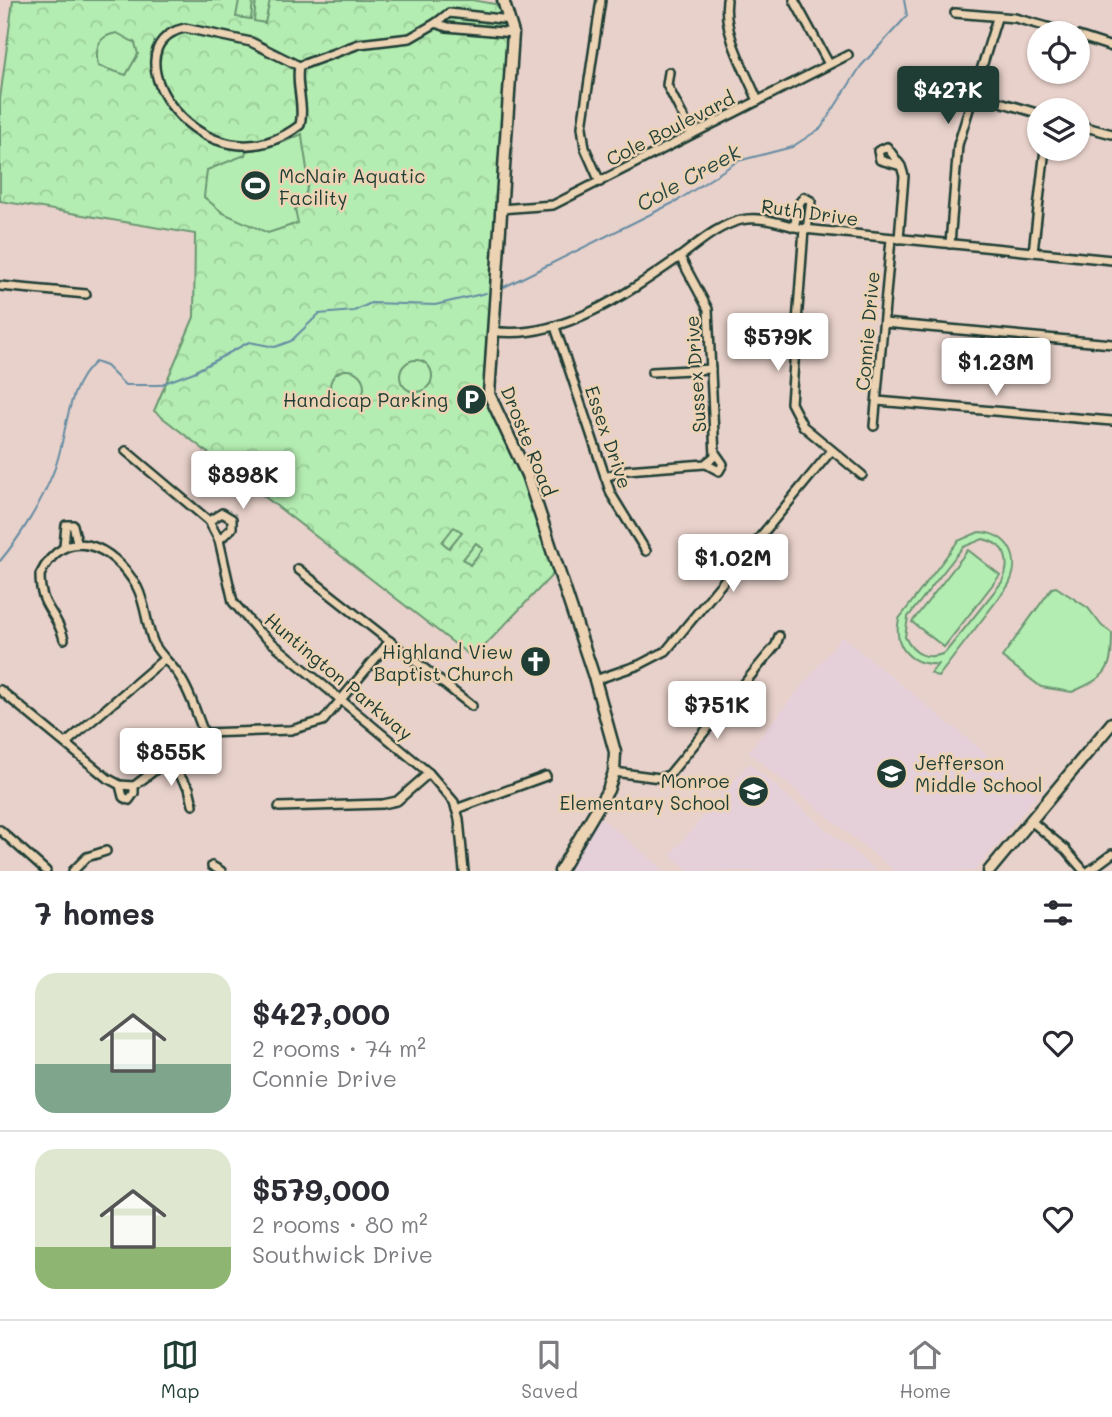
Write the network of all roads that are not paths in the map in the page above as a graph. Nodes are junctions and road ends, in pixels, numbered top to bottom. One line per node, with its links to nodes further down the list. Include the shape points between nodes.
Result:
1 (503, 0): 8 (street, Droste Road)
2 (601, 0): 26 (street, via 582,137)
3 (727, 0): 19 (street, via 725,10 736,46)
4 (794, 0): 5 (street)
5 (803, 4): 15 (street)
6 (955, 13): 7 (street)
7 (997, 18): 9 (street); 18 (street)
8 (510, 20): 10 (street, via 449,13); 11 (street, Droste Road)
9 (1027, 22)
10 (436, 23): 11 (street); 16 (street, via 410,38 359,44)
11 (513, 33): 27 (street, Droste Road)
12 (1090, 40): 13 (street)
13 (1112, 47)
14 (849, 55): 15 (street, Cole Boulevard)
15 (830, 65): 19 (street, Cole Boulevard)
16 (299, 66): 16 (street, via 251,43 185,28 169,31 154,58 158,81 180,116 225,144 270,142 300,125)
17 (669, 72): 22 (street, via 667,85)
18 (973, 94): 20 (street); 31 (street, via 958,145)
19 (758, 101): 22 (street, Cole Boulevard)
20 (1027, 110)
21 (1090, 128): 23 (street)
22 (692, 134): 26 (street, Cole Boulevard)
23 (1112, 134)
24 (1044, 161): 32 (street)
25 (901, 166): 30 (street, Connie Drive, via 904,176)
26 (600, 182): 27 (street, Cole Boulevard, via 548,207)
27 (500, 209): 39 (street, Droste Road)
28 (794, 227): 29 (street, Ruth Drive); 29 (street, via 804,197 811,201); 33 (street, Ruth Drive, via 743,220 708,235)
29 (806, 229): 30 (street, Ruth Drive); 47 (street, via 791,403 803,426)
30 (895, 239): 31 (street, Ruth Drive); 37 (street, Connie Drive)
31 (950, 244): 32 (street, Ruth Drive)
32 (1033, 252): 34 (street, Ruth Drive)
33 (680, 257): 38 (street, Ruth Drive); 41 (street, Sussex Drive, via 708,309)
34 (1112, 260)
35 (0, 286): 36 (street)
36 (86, 294)
37 (884, 323): 40 (street); 43 (street, Connie Drive)
38 (555, 327): 39 (street, Ruth Drive, via 529,333); 51 (street, Essex Drive)
39 (492, 331): 62 (street, Droste Road, via 489,394 527,475)
40 (1112, 344)
41 (711, 369): 42 (street); 48 (street, Sussex Drive)
42 (652, 372)
43 (877, 401): 44 (street); 45 (street, Connie Drive)
44 (1112, 421)
45 (874, 426)
46 (126, 451): 52 (street, Huntington Parkway)
47 (831, 451): 50 (street); 62 (street, via 666,650)
48 (716, 454): 49 (street, Sussex Drive); 49 (street, Sussex Drive, via 723,464 719,471)
49 (706, 464): 51 (street, via 627,470)
50 (862, 475)
51 (606, 477): 56 (street, Essex Drive, via 619,510)
52 (209, 521): 53 (street, Huntington Parkway); 53 (street, via 222,513 232,519 232,528)
53 (219, 540): 64 (street, Huntington Parkway, via 233,602 258,631)
54 (77, 542): 55 (street); 55 (street, via 73,526 66,525); 61 (street, via 93,546 127,572)
55 (64, 546): 59 (street, via 40,575 40,592)
56 (646, 551)
57 (299, 569): 60 (street)
58 (779, 636): 70 (street, via 669,775)
59 (64, 639)
60 (390, 641): 64 (street); 65 (street)
61 (164, 659): 67 (street, via 187,690); 68 (street)
62 (595, 680): 70 (street, Droste Road, via 615,752)
63 (0, 690): 68 (street)
64 (343, 700): 67 (street, via 323,721 306,728); 71 (street, Huntington Parkway)
65 (472, 706)
66 (1112, 723): 78 (street)
67 (204, 733): 69 (street)
68 (66, 743): 73 (street)
69 (168, 762): 74 (street); 75 (street, via 189,788)
70 (614, 772): 87 (street, Droste Road)
71 (429, 773): 76 (street, via 397,801); 77 (street, Huntington Parkway)
72 (546, 776): 77 (street)
73 (120, 785): 74 (street); 74 (street, via 123,797 129,800)
74 (134, 786)
75 (193, 805)
76 (279, 807)
77 (456, 809): 86 (street, Huntington Parkway)
78 (1031, 821): 88 (street); 89 (street)
79 (0, 830): 83 (street)
80 (106, 851): 84 (street, via 87,857)
81 (1112, 854): 89 (street)
82 (212, 866): 85 (street)
83 (46, 871)
84 (73, 871)
85 (221, 871)
86 (464, 871)
87 (560, 871)
88 (989, 871)
89 (1087, 871)

